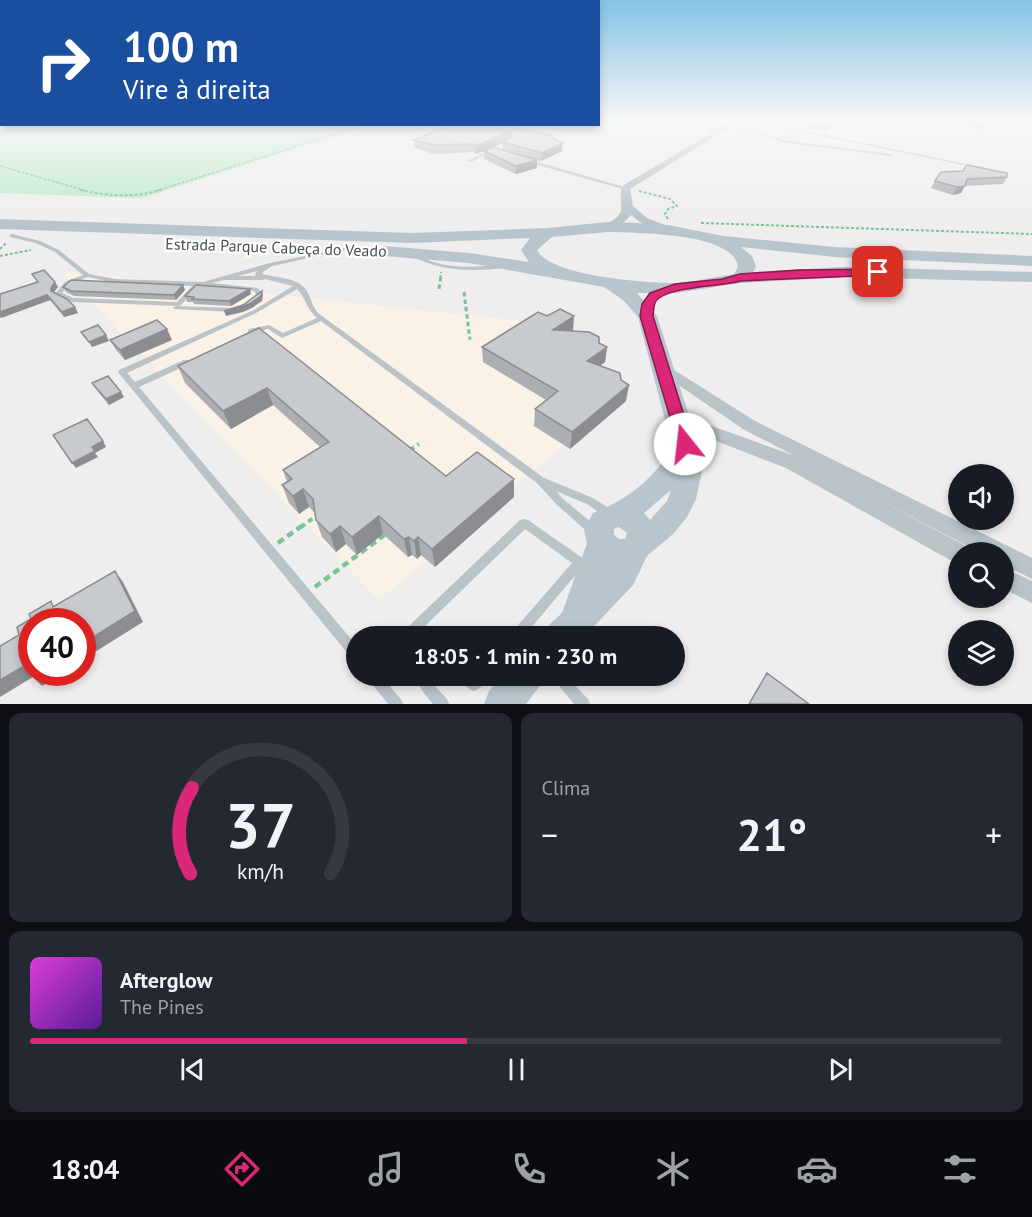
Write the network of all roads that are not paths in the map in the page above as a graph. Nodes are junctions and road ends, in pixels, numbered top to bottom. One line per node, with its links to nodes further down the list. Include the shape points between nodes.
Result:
1 (479, 156): 4 (lane)
2 (679, 156): 7 (street)
3 (923, 156): 6 (lane)
4 (469, 160)
5 (528, 160): 7 (lane)
6 (983, 168)
7 (625, 188): 8 (street)
8 (629, 208): 10 (street, via 643,220); 11 (street, via 622,220)
9 (0, 224): 12 (main road, Estrada Parque Cabeça do Veado, via 412,238)
10 (671, 225): 11 (main road, Estrada Parque Cabeça do Veado); 14 (main road, Estrada Parque Cabeça do Veado)
11 (608, 227): 12 (main road, Estrada Parque Cabeça do Veado)
12 (548, 233): 18 (main road, via 528,250)
13 (6, 236): 15 (main road, Estrada Parque Cabeça do Veado); 19 (lane, via 38,242)
14 (716, 238): 16 (main road, via 834,252); 23 (main road, via 746,260 747,267)
15 (343, 249): 17 (lane); 18 (main road, Estrada Parque Cabeça do Veado)
16 (1032, 261)
17 (270, 265): 21 (lane); 22 (lane, via 259,273)
18 (550, 271): 24 (main road, Estrada Parque Cabeça do Veado)
19 (87, 275): 25 (lane, via 115,281); 25 (lane, via 68,283 58,294 72,300 179,304)
20 (1032, 277): 23 (main road, via 845,272)
21 (224, 278): 22 (lane); 25 (lane)
22 (267, 278): 26 (lane)
23 (740, 278): 27 (main road)
24 (601, 283): 27 (main road); 29 (main road, via 631,297)
25 (198, 284): 28 (lane, via 252,289 259,294 248,306 236,310)
26 (297, 286): 30 (lane, via 304,291 311,310); 34 (lane, via 256,311 122,372)
27 (675, 288): 29 (main road, via 650,300)
28 (176, 308)
29 (647, 316): 33 (main road)
30 (322, 318): 31 (lane, via 282,336 266,327); 36 (lane)
31 (248, 333)
32 (199, 357): 34 (lane)
33 (663, 368): 35 (main road); 38 (street, via 749,425)
34 (134, 386): 49 (lane)
35 (681, 432): 37 (main road, via 670,475); 39 (main road, via 689,462 684,497 665,525); 40 (street, via 792,463)
36 (540, 480): 37 (lane, via 559,501); 37 (lane, via 590,501)
37 (602, 534): 39 (main road, via 610,550 621,553); 45 (lane, via 524,523); 46 (lane); 47 (main road)
38 (979, 542)
39 (639, 546): 48 (main road, via 622,575)
40 (948, 548)
41 (1014, 559): 42 (street)
42 (1032, 569)
43 (1014, 583): 44 (street)
44 (1032, 593)
45 (417, 626)
46 (524, 626)
47 (570, 626)
48 (571, 626)
49 (346, 643)
50 (381, 686): 54 (lane)
51 (427, 686): 55 (lane)
52 (518, 686): 56 (main road)
53 (567, 686): 57 (lane)
54 (396, 704)
55 (442, 704)
56 (502, 704)
57 (583, 704)

